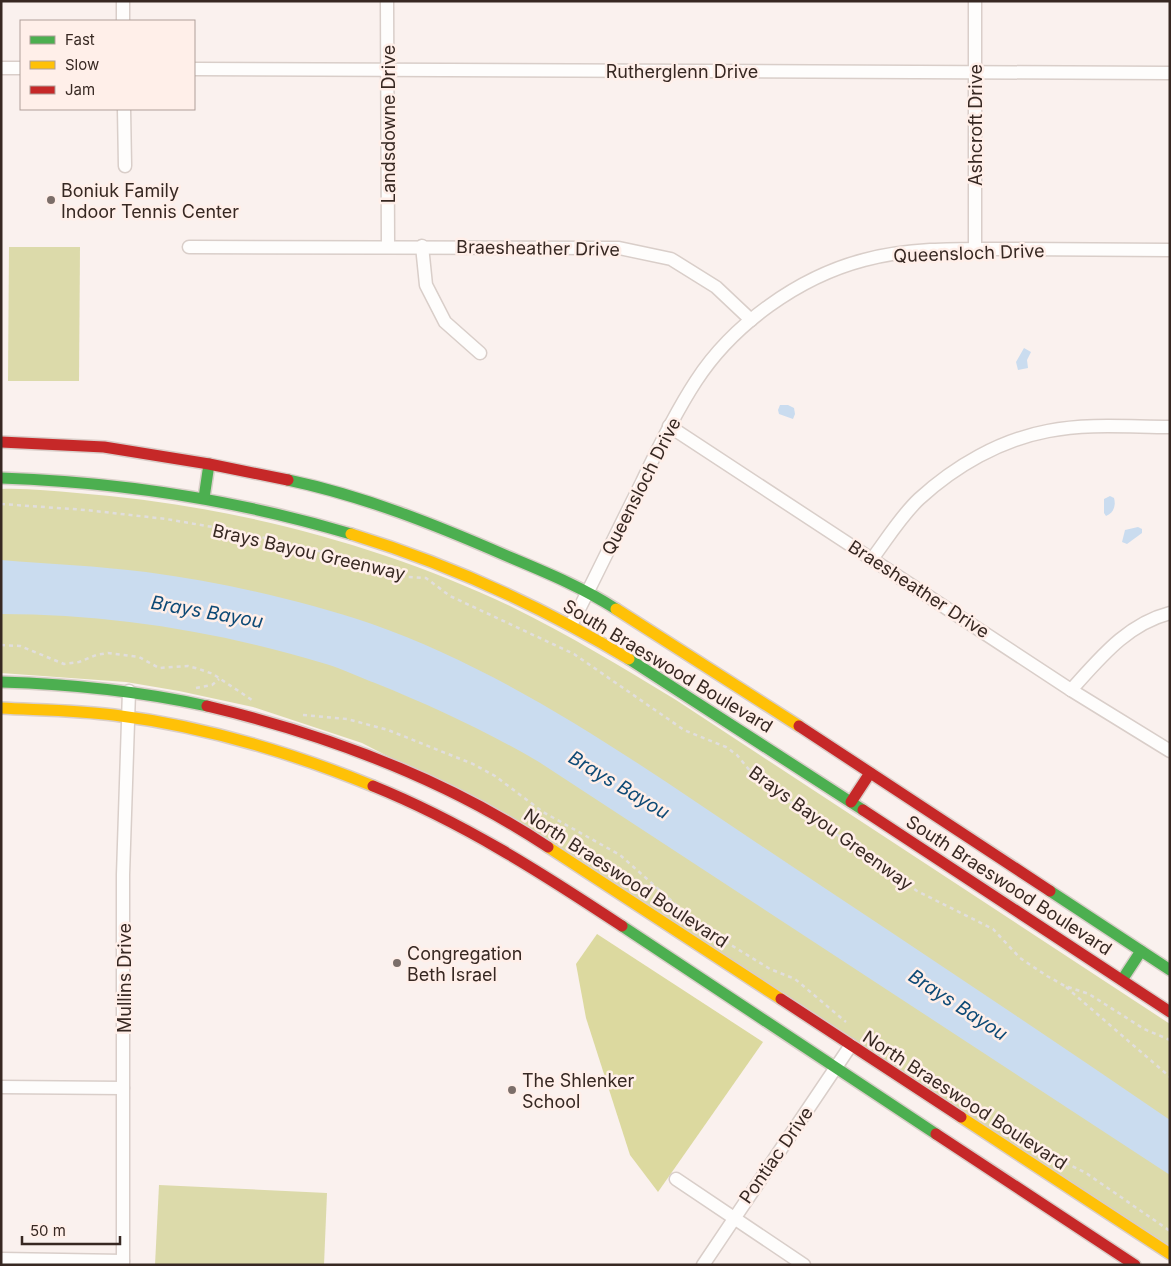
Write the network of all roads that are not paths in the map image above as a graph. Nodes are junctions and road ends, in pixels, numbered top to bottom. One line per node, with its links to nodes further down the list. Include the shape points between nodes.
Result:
1 (123, 1): 4 (street)
2 (387, 1): 8 (street, Landsdowne Drive)
3 (975, 1): 9 (street, Ashcroft Drive)
4 (123, 20)
5 (1, 68): 6 (street)
6 (20, 68)
7 (195, 69): 8 (street, Rutherglenn Drive)
8 (388, 70): 9 (street, Rutherglenn Drive); 13 (street, Landsdowne Drive)
9 (975, 73): 10 (street, Rutherglenn Drive); 16 (street, Ashcroft Drive)
10 (1170, 73)
11 (124, 110): 12 (street)
12 (125, 166)
13 (388, 246): 14 (street, Braesheather Drive); 15 (street, Braesheather Drive)
14 (422, 246): 18 (street, Braesheather Drive, via 619,248 671,259 716,287); 19 (street, via 426,286 445,322)
15 (189, 247)
16 (975, 249): 17 (street, Queensloch Drive); 18 (street, Queensloch Drive, via 910,251 864,260 820,276)
17 (1170, 250)
18 (752, 320): 20 (street, Queensloch Drive, via 696,380)
19 (480, 353)
20 (669, 426): 26 (street, Braesheather Drive); 27 (street, Queensloch Drive)
21 (1170, 428): 26 (street, via 1085,427 1048,431 992,450 957,470 918,500)
22 (1, 442): 23 (main road, South Braeswood Boulevard, via 104,447)
23 (209, 464): 25 (main road); 27 (main road, South Braeswood Boulevard, via 312,485 376,504 439,526)
24 (1, 478): 25 (main road, South Braeswood Boulevard, via 76,481)
25 (204, 498): 29 (main road, South Braeswood Boulevard, via 260,509 387,545 474,578)
26 (872, 559): 31 (street, Braesheather Drive)
27 (588, 591): 29 (street, Queensloch Drive); 36 (main road, South Braeswood Boulevard)
28 (1170, 613): 31 (street, via 1138,626 1122,637)
29 (571, 625): 37 (main road, South Braeswood Boulevard, via 597,638)
30 (1, 682): 32 (main road, North Braeswood Boulevard, via 42,682)
31 (1071, 690): 35 (street, Braesheather Drive)
32 (129, 691): 34 (street, Mullins Drive); 38 (main road, North Braeswood Boulevard, via 159,695 288,726 418,774 520,828)
33 (1, 708): 34 (main road, North Braeswood Boulevard)
34 (128, 717): 38 (main road, North Braeswood Boulevard, via 204,731 334,770 400,796); 46 (street, Mullins Drive, via 123,875)
35 (1170, 751)
36 (870, 773): 37 (main road); 39 (main road, South Braeswood Boulevard)
37 (851, 802): 41 (main road, South Braeswood Boulevard)
38 (592, 890): 43 (main road, North Braeswood Boulevard); 44 (main road, North Braeswood Boulevard)
39 (1141, 951): 40 (main road, South Braeswood Boulevard); 41 (main road)
40 (1170, 970)
41 (1122, 980): 42 (main road, South Braeswood Boulevard)
42 (1170, 1012)
43 (851, 1046): 44 (street, Pontiac Drive); 48 (main road, North Braeswood Boulevard)
44 (837, 1067): 48 (main road, North Braeswood Boulevard); 49 (street, Pontiac Drive)
45 (1, 1087): 46 (street)
46 (124, 1088): 52 (street, Mullins Drive)
47 (676, 1179): 49 (street)
48 (1083, 1215): 50 (main road, North Braeswood Boulevard); 55 (main road, North Braeswood Boulevard)
49 (733, 1218): 53 (street, Pontiac Drive); 54 (street)
50 (1170, 1254)
51 (1, 1259): 52 (street)
52 (123, 1263)
53 (703, 1265)
54 (804, 1265)
55 (1135, 1265)

